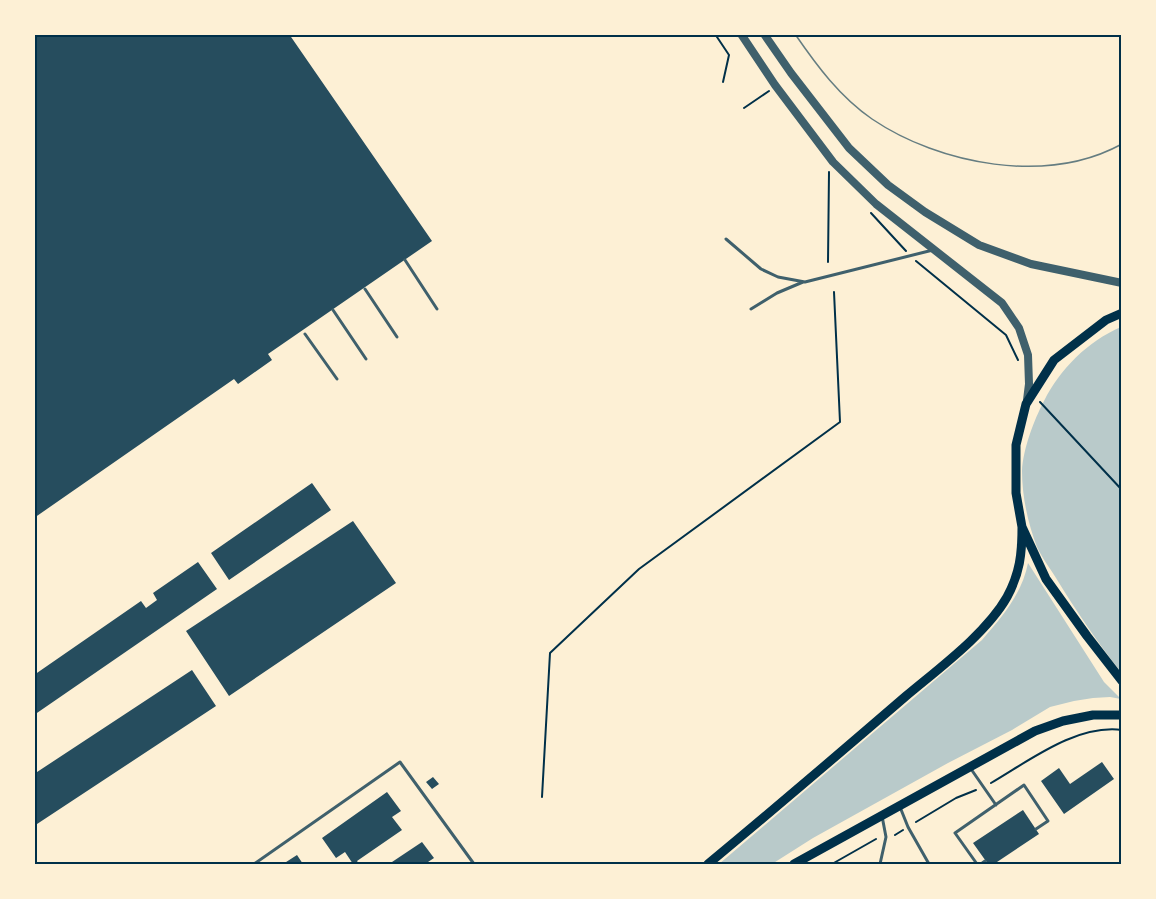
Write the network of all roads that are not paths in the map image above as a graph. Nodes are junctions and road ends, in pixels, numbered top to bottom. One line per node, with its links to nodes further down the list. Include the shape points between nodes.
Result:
1 (741, 34): 4 (street, via 773,87 832,162 876,204)
2 (764, 34): 7 (street, via 841,140 888,185 925,212 980,245 1031,264)
3 (726, 239): 6 (lane, via 761,270)
4 (935, 249): 6 (lane); 17 (street, via 1002,303 1019,328 1028,355)
5 (405, 260): 9 (lane)
6 (805, 282): 10 (lane)
7 (1122, 283)
8 (365, 289): 14 (lane)
9 (437, 309)
10 (751, 309)
11 (333, 310): 15 (lane)
12 (1122, 314): 17 (main road, via 1106,320 1054,360)
13 (305, 334): 16 (lane)
14 (398, 337)
15 (366, 358)
16 (337, 379)
17 (1026, 404): 18 (main road, via 1016,445 1016,493)
18 (1022, 527): 19 (main road, via 1046,579); 29 (main road, via 1022,554 1016,579 991,620)
19 (1122, 681)
20 (1122, 715): 21 (main road, via 1063,721 1035,731)
21 (970, 767): 22 (main road); 23 (lane)
22 (899, 805): 24 (main road); 32 (lane)
23 (996, 805): 25 (lane, via 1024,785 1048,820); 33 (lane, via 955,833)
24 (882, 815): 30 (main road); 31 (lane, via 886,837)
25 (1036, 829)
26 (986, 861): 33 (lane)
27 (254, 864): 28 (lane, via 400,762)
28 (474, 864)
29 (708, 864)
30 (794, 864)
31 (880, 864)
32 (929, 864)
33 (979, 864)

